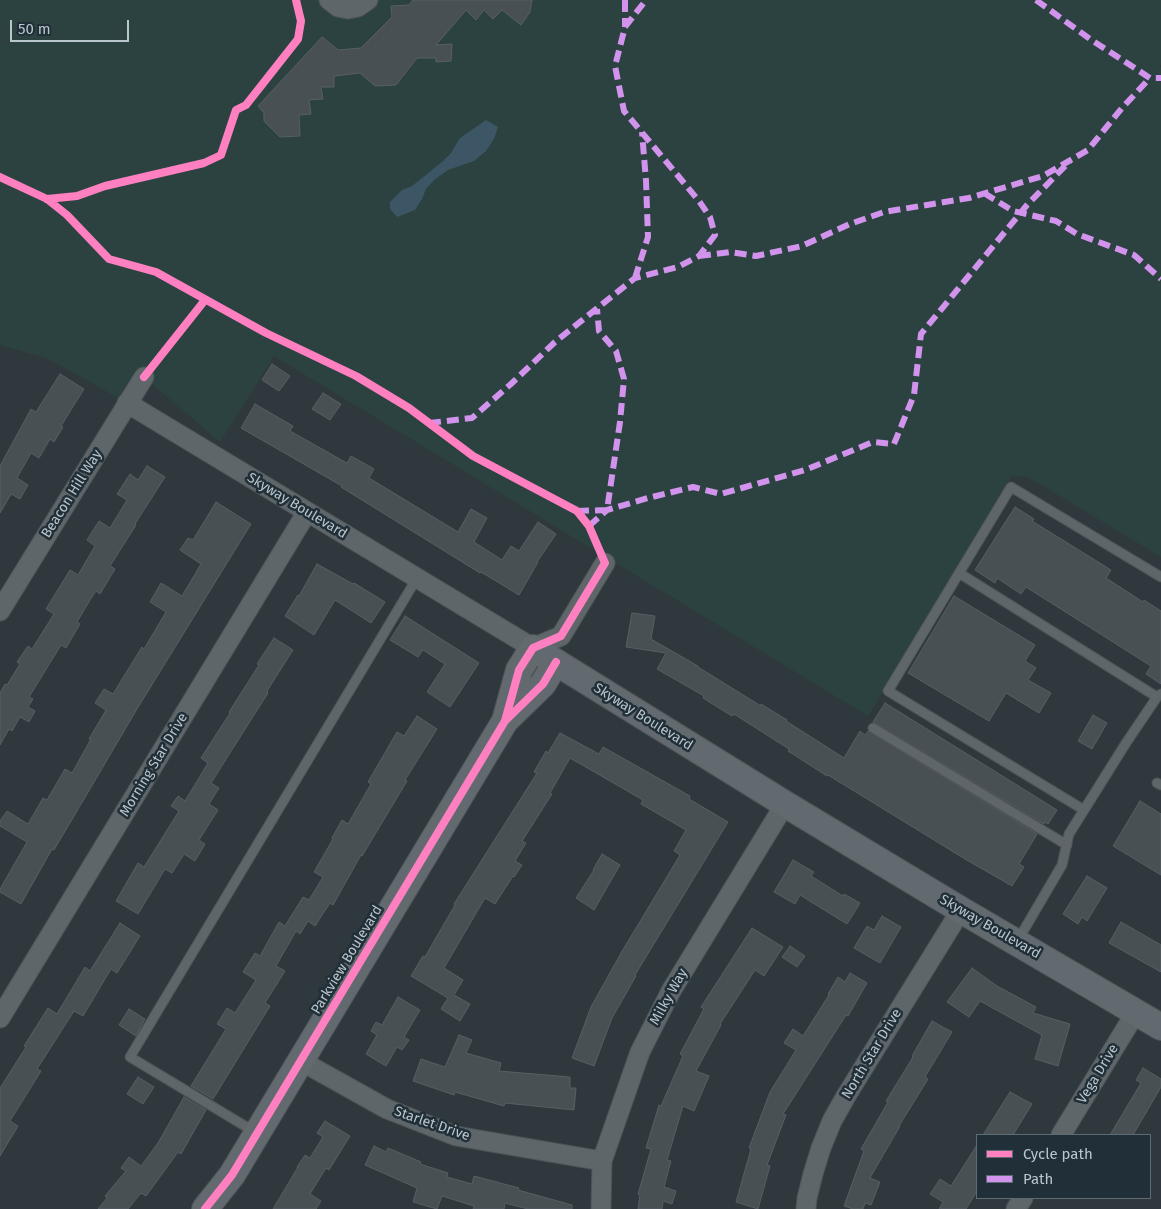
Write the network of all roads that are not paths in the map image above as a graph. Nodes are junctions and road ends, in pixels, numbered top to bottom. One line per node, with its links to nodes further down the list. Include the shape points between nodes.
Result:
1 (329, 0): 2 (street, via 348,9)
2 (368, 0)
3 (144, 377): 4 (street, Beacon Hill Way)
4 (127, 404): 5 (street, Skyway Boulevard); 10 (street, Beacon Hill Way)
5 (307, 512): 9 (street, Skyway Boulevard); 22 (street, Morning Star Drive)
6 (605, 563): 11 (street, via 561,636)
7 (960, 573): 8 (lane, via 1012,487); 13 (lane); 17 (lane, via 888,691)
8 (1161, 577)
9 (417, 578): 11 (street, Skyway Boulevard); 25 (lane, via 130,1058)
10 (0, 611)
11 (533, 648): 12 (street, Skyway Boulevard); 14 (street, Parkview Boulevard, via 520,670)
12 (556, 662): 14 (street, Parkview Boulevard, via 543,684); 16 (street, Skyway Boulevard)
13 (1159, 696): 17 (lane)
14 (505, 721): 24 (street, Parkview Boulevard)
15 (873, 728): 18 (lane)
16 (786, 804): 19 (street, Skyway Boulevard); 27 (street, Milky Way, via 671,991 640,1052)
17 (1084, 810): 18 (lane, via 1069,834)
18 (1067, 845): 20 (lane, via 1062,865)
19 (960, 910): 20 (street, Skyway Boulevard); 30 (street, North Star Drive, via 832,1121 813,1174)
20 (1016, 942): 21 (street, Skyway Boulevard)
21 (1136, 1012): 23 (street, Skyway Boulevard); 26 (street, Vega Drive)
22 (0, 1018)
23 (1161, 1027)
24 (301, 1061): 25 (street, Parkview Boulevard); 27 (street, Starlet Drive, via 387,1109 456,1136)
25 (257, 1134): 28 (street, Parkview Boulevard, via 232,1175)
26 (1062, 1134)
27 (602, 1161): 29 (street, Milky Way)
28 (205, 1209)
29 (601, 1209)
30 (806, 1209)

